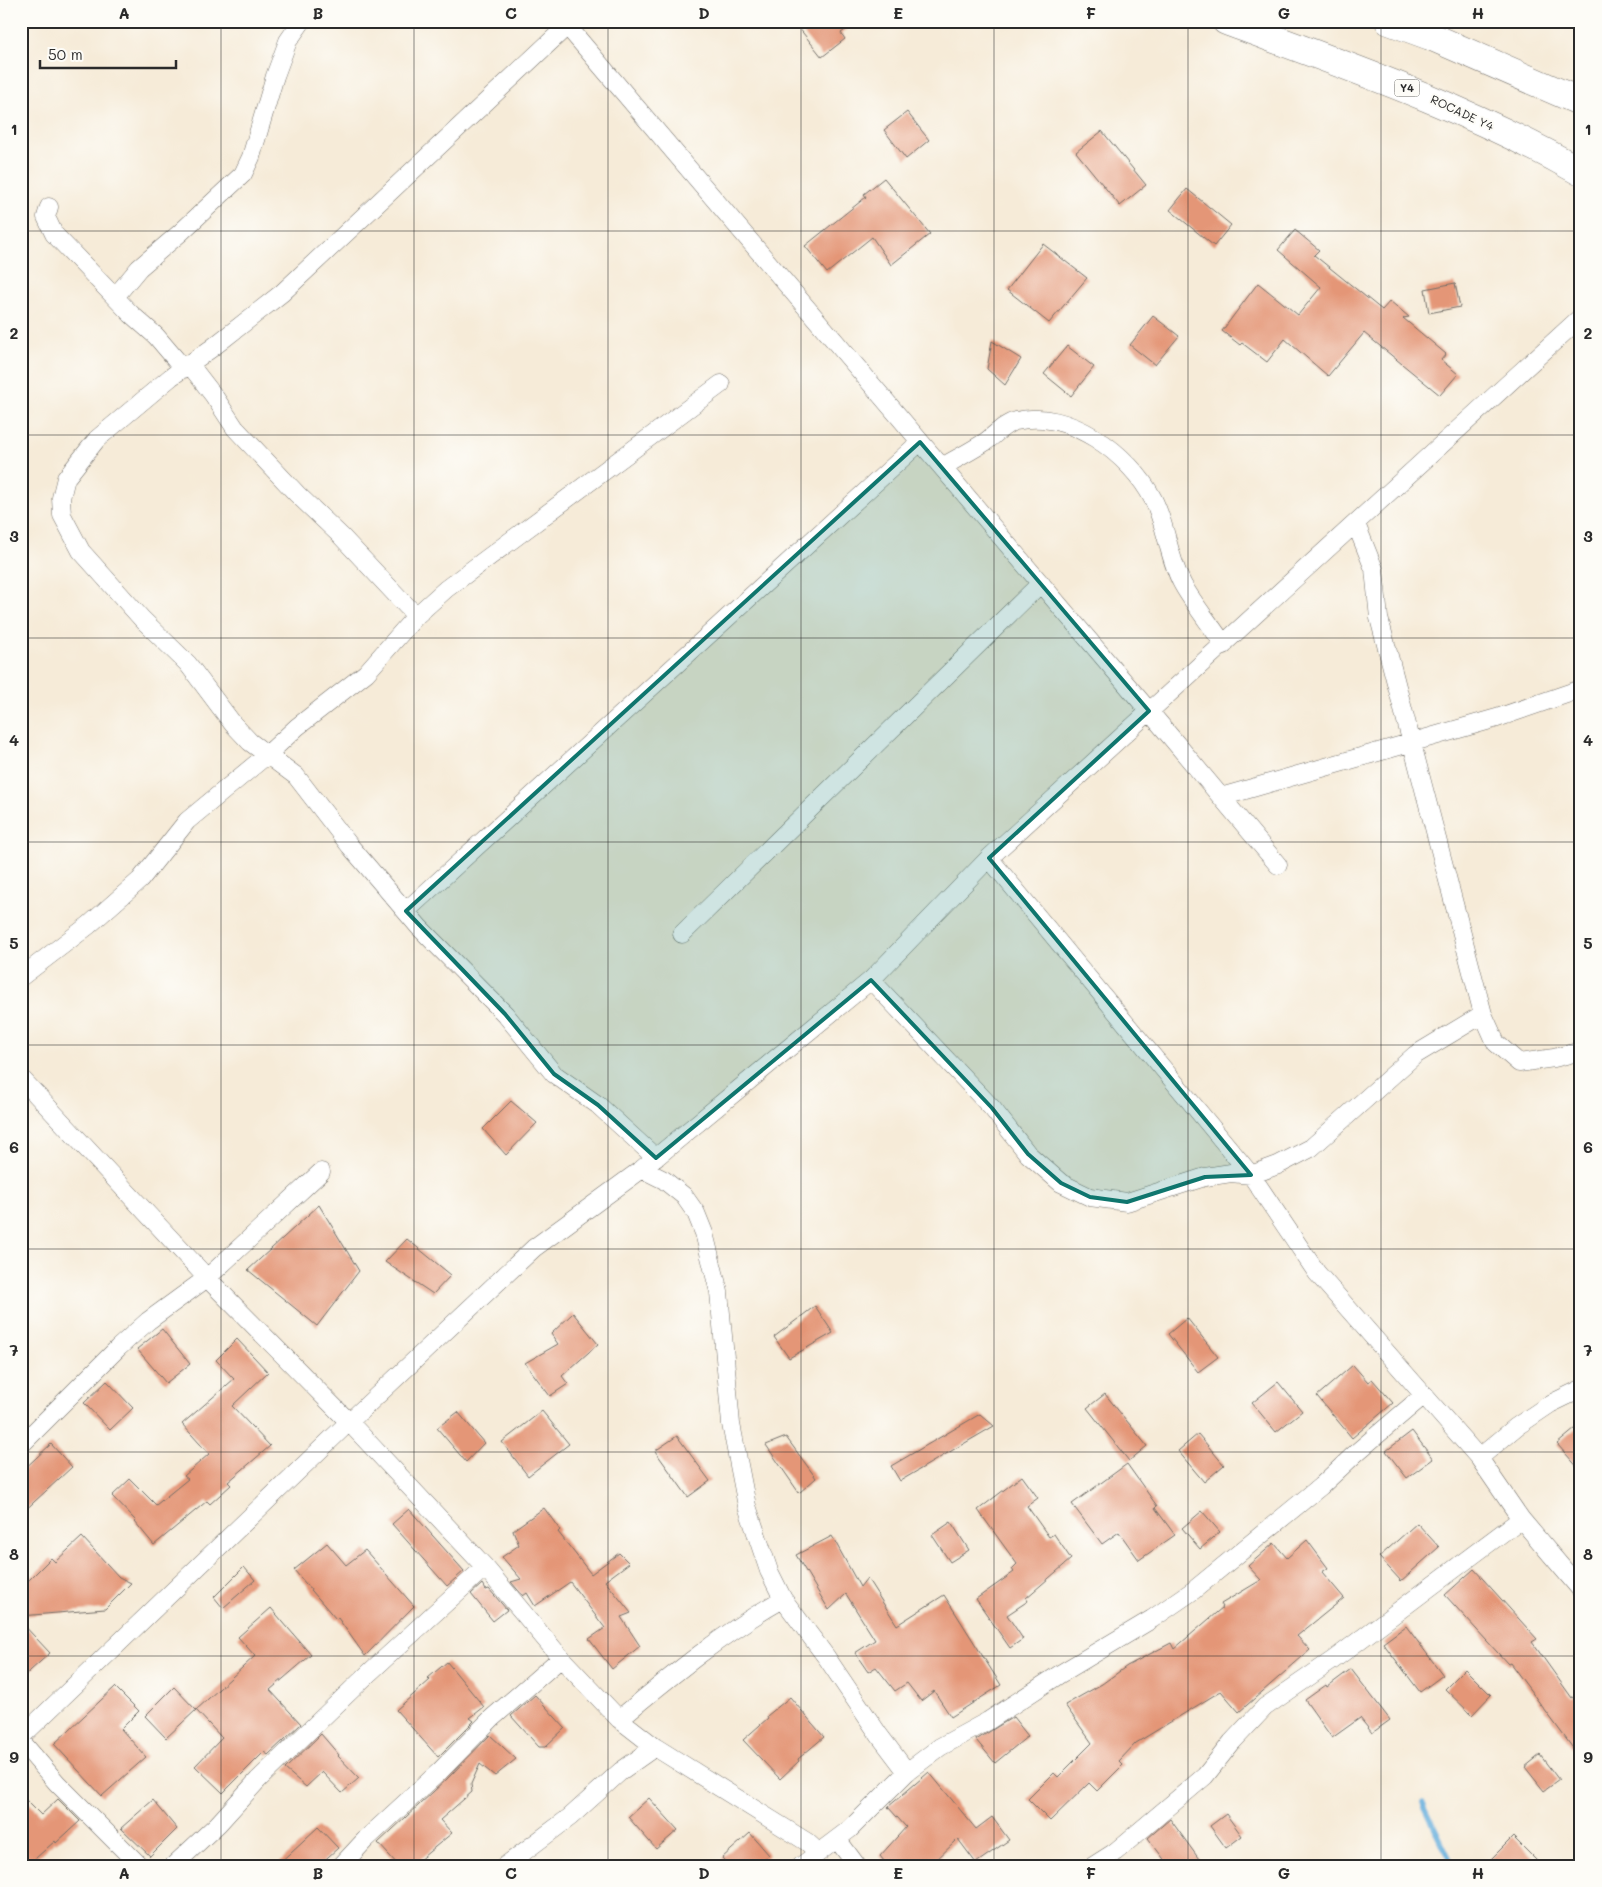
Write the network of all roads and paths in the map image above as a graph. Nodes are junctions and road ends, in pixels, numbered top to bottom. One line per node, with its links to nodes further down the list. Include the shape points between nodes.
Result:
1 (302, 21): 8 (street, via 288,41 252,157 243,174 139,268)
2 (1226, 21): 6 (highway, ROCADE Y4 / Y4, via 1412,90 1543,150)
3 (1389, 21): 5 (highway)
4 (565, 23): 10 (street, via 282,293); 12 (street)
5 (1581, 102)
6 (1581, 172)
7 (49, 207): 8 (street, via 46,218 54,234)
8 (116, 297): 10 (street)
9 (1581, 317): 14 (street)
10 (187, 367): 16 (street, via 214,396 235,428); 21 (street, via 119,418 97,439 66,478 61,498 62,515 82,551 142,619 188,664 233,724 250,742)
11 (721, 384): 16 (street, via 446,589)
12 (920, 442): 13 (street); 25 (street)
13 (942, 467): 15 (street); 17 (street, via 1014,421 1052,420 1079,428 1120,457 1152,498 1182,584)
14 (1356, 524): 17 (street); 20 (street, via 1374,569 1379,618)
15 (1040, 583): 19 (street); 26 (street)
16 (416, 616): 21 (street, via 366,673)
17 (1224, 644): 19 (street)
18 (1581, 689): 20 (street, via 1497,718)
19 (1149, 711): 22 (street); 23 (street)
20 (1412, 742): 22 (street); 29 (street)
21 (268, 754): 25 (street, via 296,776); 27 (street, via 187,820 140,880 89,925)
22 (1221, 797): 24 (street)
23 (989, 858): 28 (street); 34 (street)
24 (1278, 865)
25 (406, 912): 32 (street, via 506,1014 554,1074 598,1105)
26 (682, 934)
27 (21, 977)
28 (871, 980): 32 (street); 34 (street, via 992,1108 1028,1154 1061,1183 1090,1197 1128,1202 1205,1177 1231,1173)
29 (1483, 1014): 30 (street, via 1496,1043 1519,1063); 34 (street, via 1415,1055 1311,1148)
30 (1581, 1051)
31 (21, 1078): 35 (street)
32 (649, 1164): 38 (street, via 534,1248); 44 (street, via 684,1196 704,1232 719,1292 732,1424 747,1506 769,1571)
33 (321, 1172): 35 (street)
34 (1252, 1176): 37 (street, via 1317,1273)
35 (207, 1278): 38 (street); 39 (street, via 148,1321)
36 (1581, 1389): 40 (street, via 1550,1404 1516,1427)
37 (1424, 1395): 40 (street); 49 (street, via 1321,1486 1194,1590 988,1721 940,1747)
38 (349, 1422): 42 (street); 47 (street)
39 (21, 1444)
40 (1479, 1458): 41 (street)
41 (1521, 1519): 43 (street); 58 (street, via 1265,1707 1205,1776 1115,1852)
42 (485, 1567): 45 (street); 53 (street, via 368,1673)
43 (1581, 1590)
44 (783, 1599): 46 (street, via 751,1617); 49 (street)
45 (561, 1658): 46 (street); 54 (street, via 492,1718)
46 (619, 1719): 48 (street)
47 (22, 1737): 52 (street, via 57,1783)
48 (655, 1747): 51 (street); 55 (street)
49 (907, 1772): 50 (street)
50 (837, 1839): 51 (street); 57 (street)
51 (818, 1852): 56 (street)
52 (140, 1866)
53 (173, 1866)
54 (341, 1866)
55 (505, 1866)
56 (801, 1866)
57 (857, 1866)
58 (1093, 1866)

